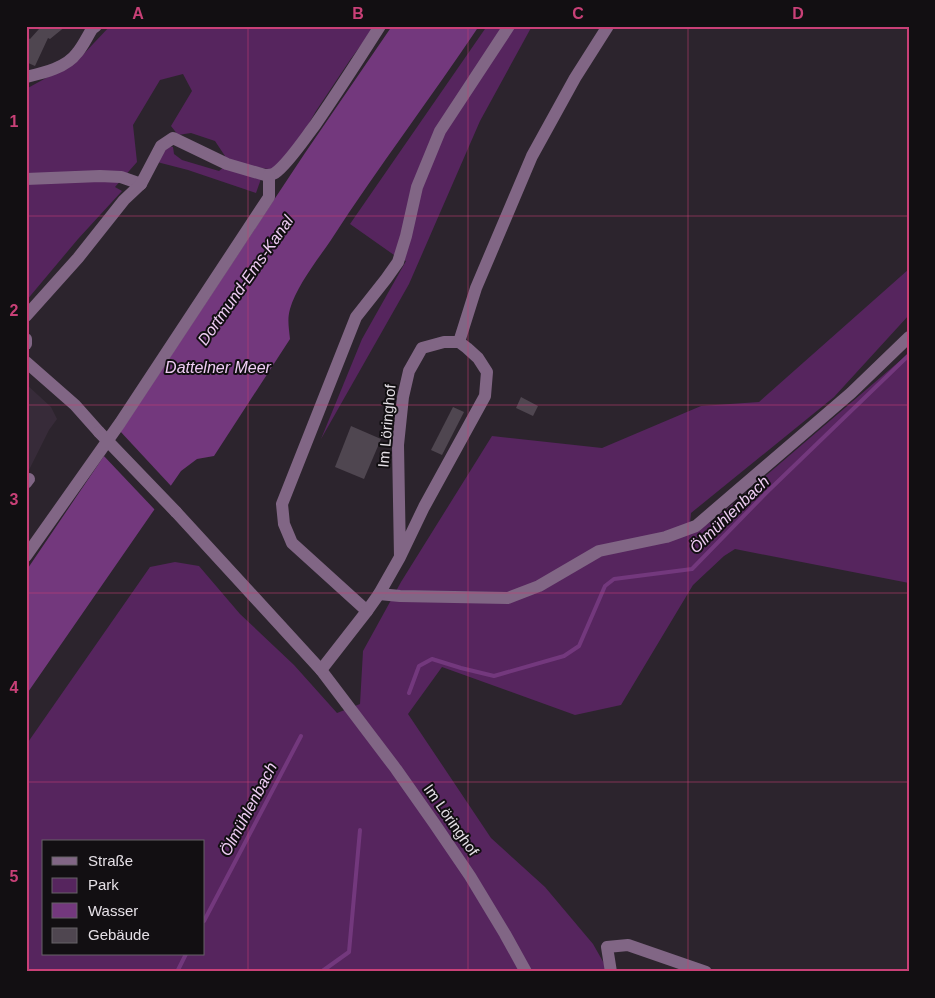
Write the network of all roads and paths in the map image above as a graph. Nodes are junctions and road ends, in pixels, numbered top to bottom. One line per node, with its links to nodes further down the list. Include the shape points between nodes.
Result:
1 (96, 26): 5 (street, via 76,55 60,67)
2 (380, 26): 6 (street, via 305,139)
3 (509, 26): 18 (street, via 440,131 416,187 398,262 356,318 282,504 284,524 292,544)
4 (608, 26): 12 (street, via 532,156 476,288)
5 (26, 77)
6 (269, 176): 8 (street, via 227,164 173,138 161,146); 15 (street, via 269,197 120,423)
7 (26, 179): 8 (street, via 107,176)
8 (141, 184): 9 (street)
9 (26, 316)
10 (909, 337): 17 (street, via 852,393 696,526 666,537 599,551 539,586 508,598)
11 (26, 339): 13 (street)
12 (459, 342): 16 (street, via 478,358 487,372 485,396); 16 (street, Im Löringhof, via 422,348 409,371 398,445)
13 (26, 344)
14 (26, 362): 19 (street, Im Löringhof, bridge, via 75,405)
15 (26, 556)
16 (400, 557): 17 (street)
17 (379, 594): 18 (street)
18 (367, 611): 19 (street)
19 (321, 670): 20 (street, Im Löringhof, via 434,823 475,884)
20 (526, 972)
21 (611, 972): 22 (street, via 607,947 628,945)
22 (706, 972)

